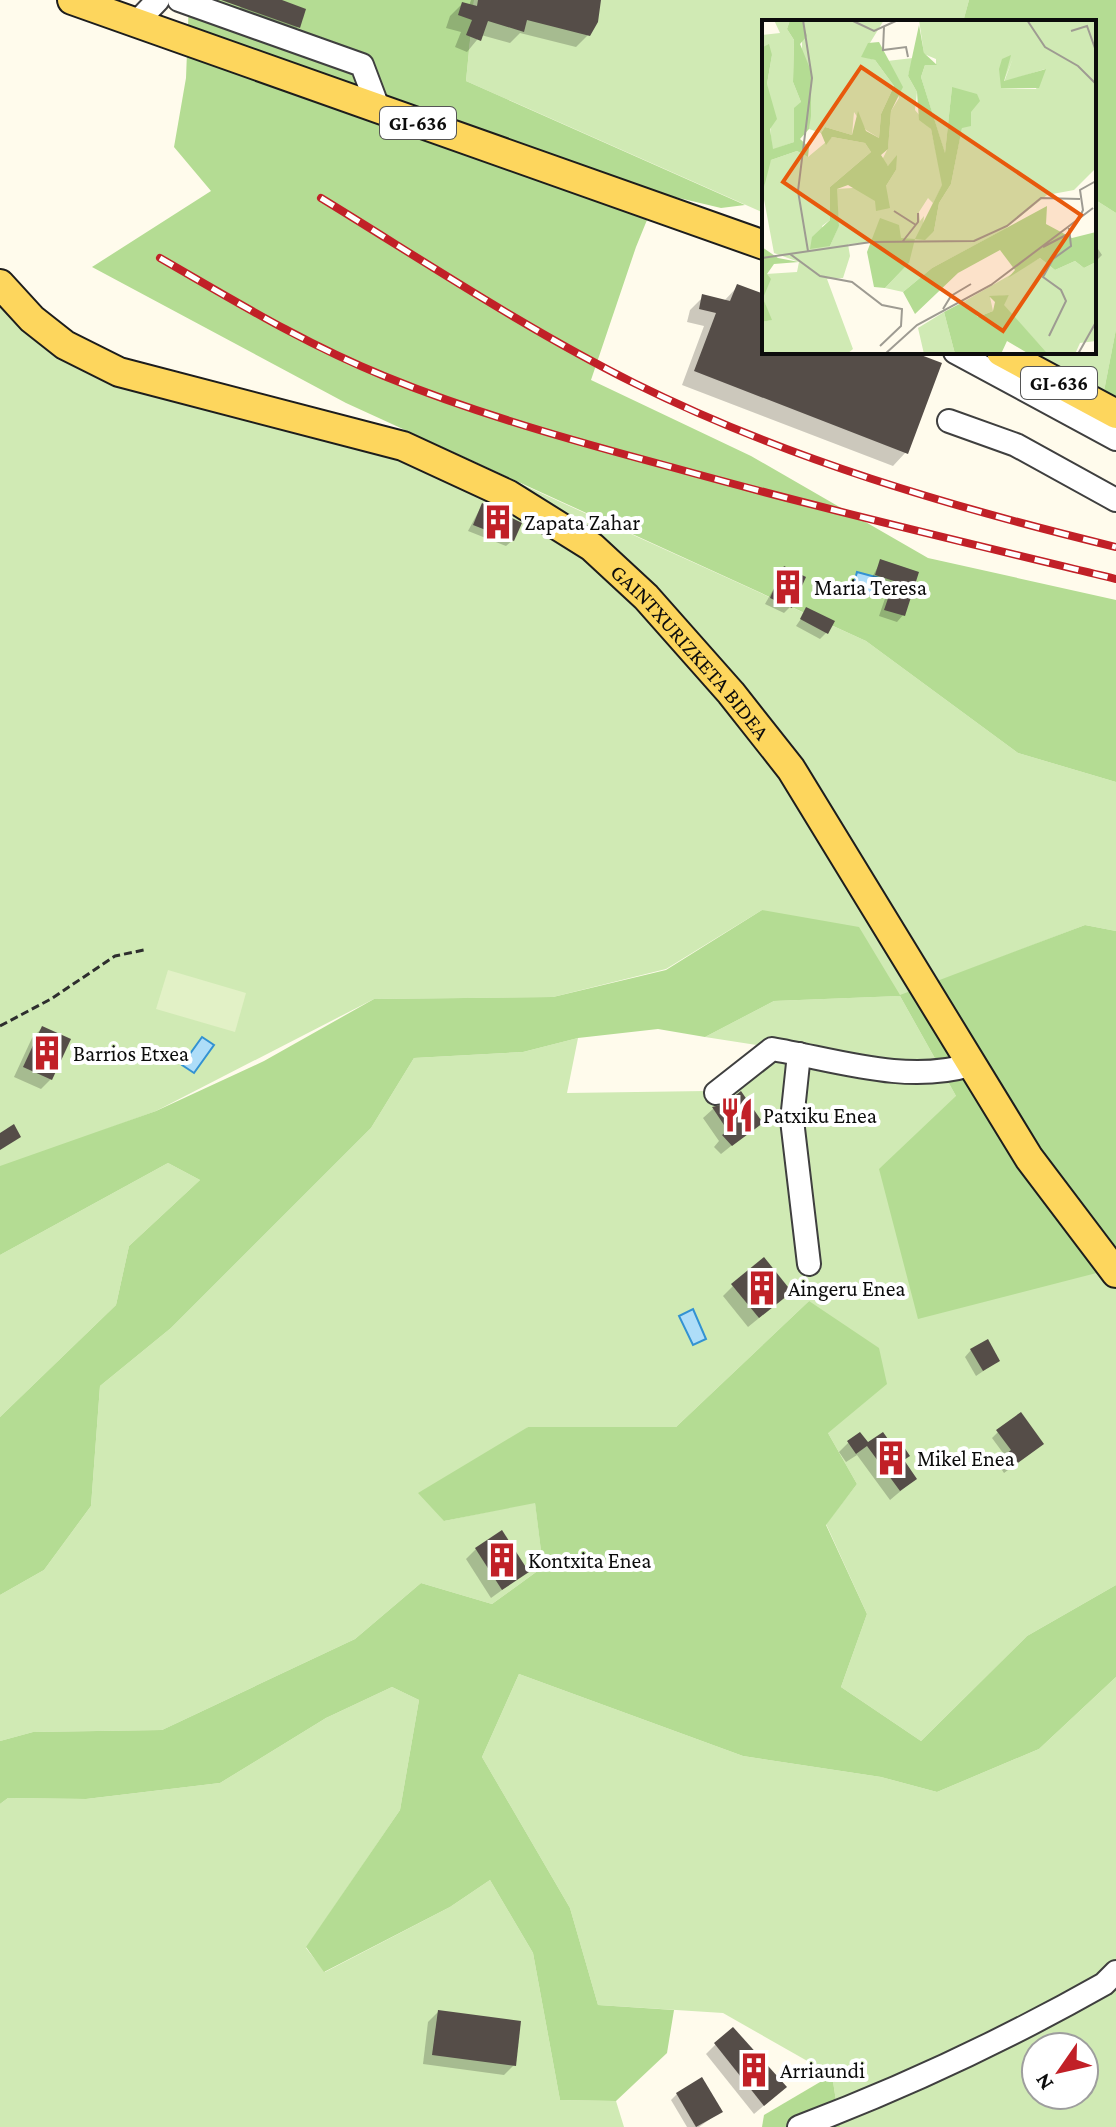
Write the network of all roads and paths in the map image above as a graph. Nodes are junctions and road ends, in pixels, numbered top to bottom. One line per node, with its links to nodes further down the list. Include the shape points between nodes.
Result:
1 (72, 0): 4 (main road, GI-636)
2 (158, 0): 4 (street)
3 (179, 0): 5 (street, via 362,65)
4 (136, 23): 5 (main road, GI-636)
5 (379, 110): 6 (main road, GI-636)
6 (762, 244)
7 (0, 284): 17 (main road, GAINTXURIZKETA BIDEA, via 65,345 109,368 403,446 509,495 592,547 646,597 791,769)
8 (959, 354): 12 (street)
9 (1005, 354): 10 (main road, GI-636)
10 (1116, 414)
11 (949, 421): 13 (street, via 1016,445)
12 (1116, 439)
13 (1116, 500)
14 (144, 950): 15 (path, via 115,956)
15 (0, 1026)
16 (799, 1054): 17 (street, via 908,1073 943,1073); 18 (street, via 772,1049); 19 (street, via 792,1120)
17 (970, 1065): 20 (main road, GAINTXURIZKETA BIDEA, via 1029,1158)
18 (716, 1093)
19 (809, 1264)
20 (1116, 1273)
21 (1116, 1972): 22 (street, via 1104,1984 1001,2042)
22 (799, 2127)

